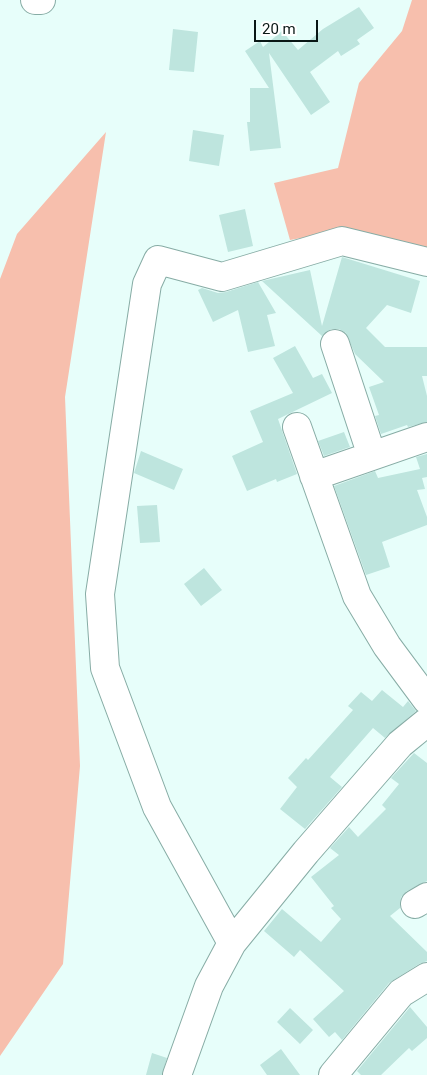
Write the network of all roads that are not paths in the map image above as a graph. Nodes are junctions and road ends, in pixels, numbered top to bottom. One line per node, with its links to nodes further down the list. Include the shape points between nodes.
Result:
1 (35, 0): 2 (street)
2 (41, 0)
3 (427, 262): 11 (street, via 342,241 222,277 158,260 147,284 100,594 105,668 157,807)
4 (335, 344): 7 (street)
5 (297, 427): 8 (street)
6 (427, 438): 7 (street)
7 (372, 456): 8 (street)
8 (314, 476): 9 (street, via 357,596 387,646)
9 (427, 700)
10 (427, 722): 11 (street, via 400,744)
11 (232, 943): 13 (street, via 209,986)
12 (427, 977): 14 (street, via 401,993)
13 (178, 1075)
14 (333, 1075)

